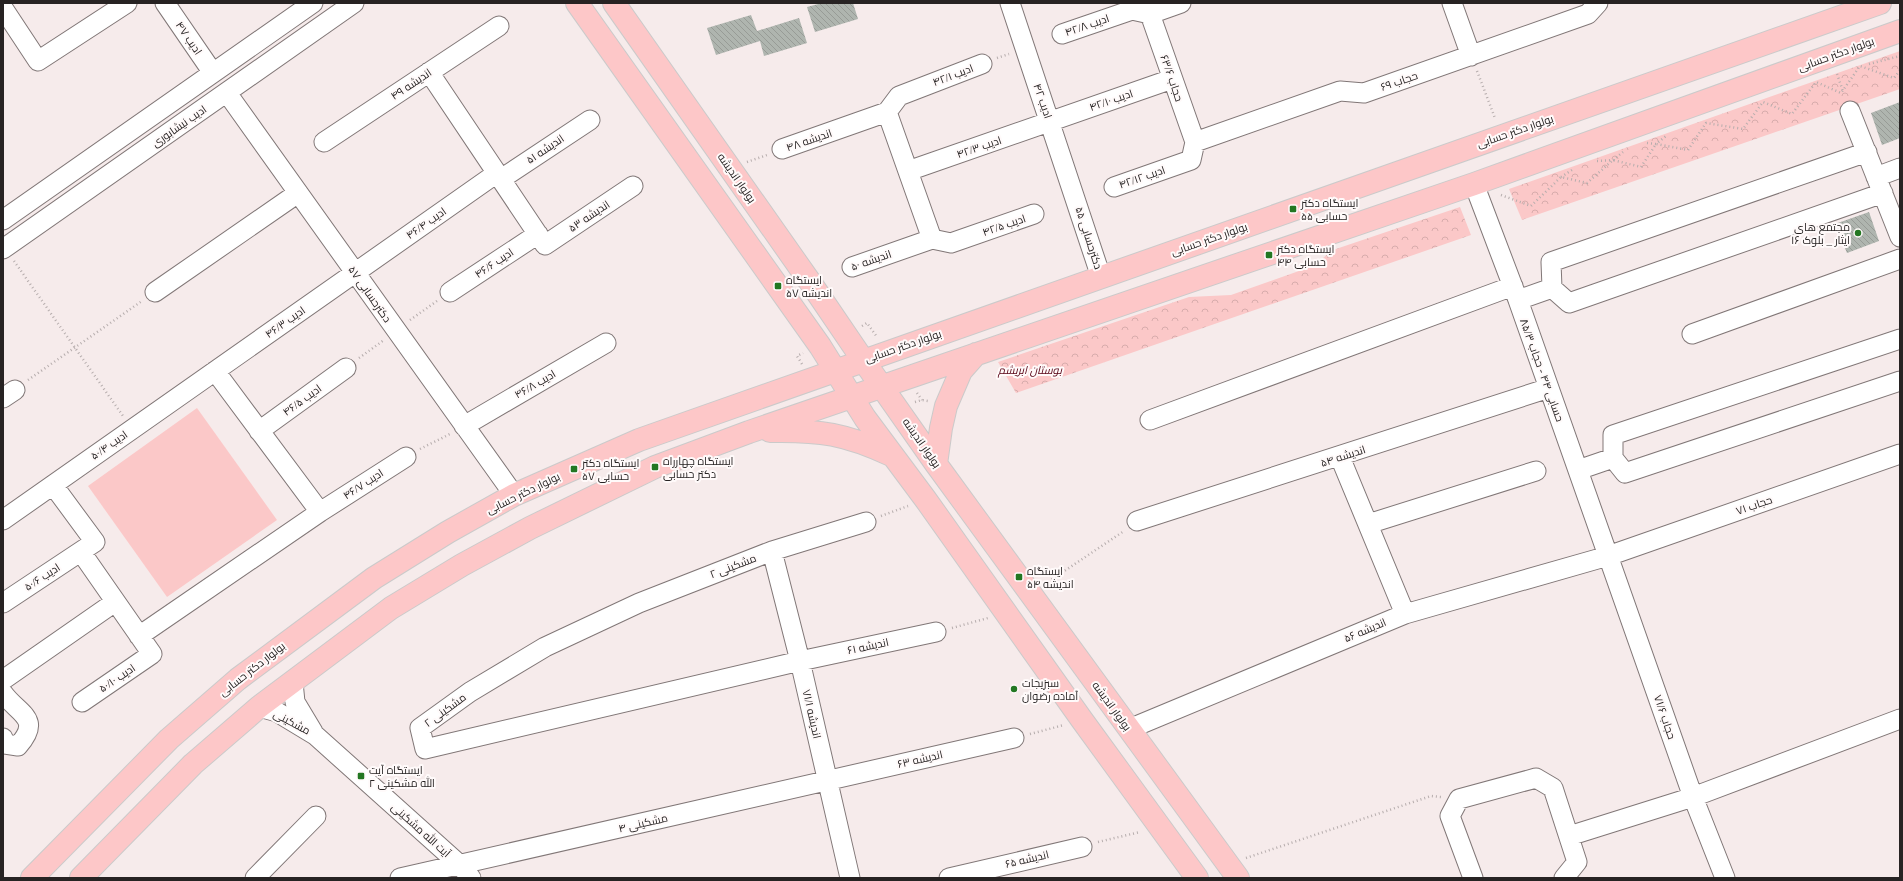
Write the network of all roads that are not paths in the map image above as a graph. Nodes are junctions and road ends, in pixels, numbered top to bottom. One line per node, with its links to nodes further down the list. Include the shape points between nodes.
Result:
1 (127, 3): 12 (street, via 38,61)
2 (165, 3): 20 (street, ادیب ۴۷)
3 (313, 3): 20 (street)
4 (354, 3): 22 (street, ادیب نیشابوری)
5 (577, 3): 60 (main road)
6 (614, 3): 58 (main road, بولوار اندیشه)
7 (1010, 3): 26 (street, ادیب ۴۲)
8 (1181, 3): 13 (street)
9 (1452, 3): 17 (street)
10 (1598, 3): 17 (street, حجاب ۶۹, via 1588,14)
11 (1880, 3): 49 (main road, بولوار دکتر حسابی)
12 (3, 8)
13 (1150, 14): 16 (street, ادیب ۴۲/۸, via 1132,10); 21 (street, حجاب ۶۳/۶)
14 (499, 26): 19 (street, اندیشه ۴۹)
15 (1900, 31): 34 (main road, بولوار دکتر حسابی)
16 (1062, 34)
17 (1471, 56): 28 (street, حجاب ۶۹, via 1364,93 1340,91)
18 (982, 64): 24 (street, ادیب ۴۲/۱, via 899,96)
19 (429, 72): 27 (street, اندیشه ۴۹); 33 (street)
20 (213, 73): 41 (street)
21 (1172, 79): 26 (street, ادیب ۴۲/۱۰); 28 (street, حجاب ۶۳/۶)
22 (226, 93): 38 (street, دکترحسابی ۵۷); 45 (street, ادیب نیشابوری)
23 (1850, 111): 30 (street)
24 (887, 112): 29 (street, اندیشه ۴۸); 32 (street)
25 (590, 120): 33 (street, اندیشه ۵۱)
26 (1050, 122): 32 (street, ادیب ۴۲/۳); 39 (street, ادیب ۴۲)
27 (324, 142)
28 (1195, 142): 37 (street, ادیب ۴۲/۱۲, via 1191,160)
29 (782, 149)
30 (1867, 152): 35 (street); 50 (street, via 1551,262)
31 (1900, 168): 35 (street)
32 (908, 171): 44 (street)
33 (499, 176): 43 (street); 48 (street, ادیب ۴۶/۴)
34 (1474, 184): 53 (street, حسابی ۴۴ - حجاب ۸۵/۳); 57 (main road, بولوار دکتر حسابی)
35 (1880, 185): 42 (street); 50 (street, via 1569,303)
36 (633, 186): 43 (street, اندیشه ۵۳)
37 (1114, 187)
38 (298, 193): 48 (street, دکترحسابی ۵۷); 51 (street)
39 (1076, 200): 49 (street, دکترحسابی ۵۵)
40 (1034, 214): 44 (street, ادیب ۴۲/۵, via 951,243)
41 (4, 218)
42 (1900, 237)
43 (541, 239): 52 (street, ادیب ۴۶/۶)
44 (932, 239): 47 (street, اندیشه ۵۰)
45 (4, 248)
46 (1900, 258): 54 (street)
47 (852, 267)
48 (355, 273): 61 (street, ادیب ۴۶/۳); 67 (street, دکترحسابی ۵۷)
49 (1102, 277): 58 (main road, بولوار دکتر حسابی)
50 (1552, 288): 53 (street)
51 (155, 292)
52 (450, 292)
53 (1515, 293): 64 (street, حسابی ۴۴ - حجاب ۸۵/۳); 66 (street)
54 (1692, 334)
55 (1900, 339): 73 (street, via 1613,436)
56 (606, 343): 67 (street, ادیب ۴۶/۸)
57 (976, 354): 63 (main road, بولوار دکتر حسابی); 75 (main road, via 961,371 946,406)
58 (863, 360): 60 (main road, بولوار دکتر حسابی); 63 (main road, بولوار اندیشه)
59 (346, 368): 68 (street, ادیب ۴۶/۵)
60 (835, 370): 65 (main road); 79 (main road, بولوار دکتر حسابی, via 639,440)
61 (215, 371): 68 (street); 78 (street, ادیب ۵۰/۴)
62 (1900, 381): 73 (street, via 1625,473)
63 (882, 386): 65 (main road, بولوار دکتر حسابی); 75 (main road, بولوار اندیشه)
64 (1549, 388): 72 (street, اندیشه ۵۴); 76 (street, حسابی ۴۴ - حجاب ۸۵/۳)
65 (852, 397): 69 (main road, بولوار دکتر حسابی); 70 (main road)
66 (1150, 420)
67 (464, 426): 79 (street, دکترحسابی ۵۷)
68 (259, 431): 80 (street)
69 (749, 432): 70 (main road, via 805,430 838,434); 95 (main road, بولوار دکتر حسابی, via 655,467 530,528 462,565 391,608)
70 (892, 455): 117 (main road)
71 (406, 457): 80 (street, ادیب ۴۶/۷)
72 (1340, 457): 82 (street, اندیشه ۵۴); 84 (street)
73 (1613, 458): 76 (street)
74 (1898, 460): 87 (street, حجاب ۷۱)
75 (936, 464): 100 (main road, بولوار اندیشه)
76 (1578, 470): 87 (street, حسابی ۴۴ - حجاب ۸۵/۳)
77 (1536, 471): 84 (street)
78 (53, 485): 81 (street, ادیب ۵۰/۴); 86 (street, ادیب ۵۰/۶, via 95,542)
79 (514, 495): 111 (main road, بولوار دکتر حسابی, via 374,578 238,679 169,739)
80 (320, 512): 92 (street, ادیب ۴۶/۷)
81 (3, 520)
82 (1137, 521)
83 (866, 522): 85 (street)
84 (1368, 524): 90 (street)
85 (772, 551): 93 (street, اندیشه ۷۱/۱); 93 (street, مشکینی ۲, via 639,603 545,647 470,692 420,728 425,749)
86 (81, 552): 88 (street); 89 (street, ادیب ۵۰/۶)
87 (1608, 556): 90 (street, اندیشه ۵۶); 105 (street, حجاب ۷۱/۶)
88 (115, 602): 92 (street); 94 (street)
89 (3, 603)
90 (1405, 614): 100 (street, اندیشه ۵۶)
91 (936, 632): 93 (street, اندیشه ۶۱)
92 (139, 636): 97 (street, ادیب ۵۰/۱۰, via 152,654)
93 (800, 661): 104 (street, اندیشه ۷۱/۱)
94 (3, 680)
95 (294, 682): 98 (main road, بولوار دکتر حسابی); 101 (street, مشکینی, via 295,702)
96 (4, 702): 102 (street, via 23,713 29,724 27,736 18,746 5,744)
97 (82, 702)
98 (259, 707): 101 (street, مشکینی, via 277,712); 112 (main road, بولوار دکتر حسابی, via 193,764)
99 (1900, 719): 105 (street)
100 (1129, 728): 109 (main road, بولوار اندیشه)
101 (315, 734): 110 (street, آیت الله مشکینی)
102 (3, 738)
103 (1014, 738): 104 (street, اندیشه ۶۳)
104 (827, 780): 110 (street, مشکینی ۴); 115 (street, اندیشه ۷۱/۱)
105 (1692, 797): 107 (street); 120 (street, حجاب ۷۱/۶)
106 (316, 816): 113 (street)
107 (1569, 836): 118 (street, via 1553,788 1536,778 1459,799 1450,816); 119 (street, via 1577,862)
108 (1082, 846): 116 (street, اندیشه ۶۵)
109 (1233, 871)
110 (466, 872): 114 (street, مشکینی ۴)
111 (32, 878)
112 (81, 878)
113 (255, 878)
114 (400, 878)
115 (850, 878)
116 (949, 878)
117 (1197, 878)
118 (1473, 878)
119 (1564, 878)
120 (1725, 878)

